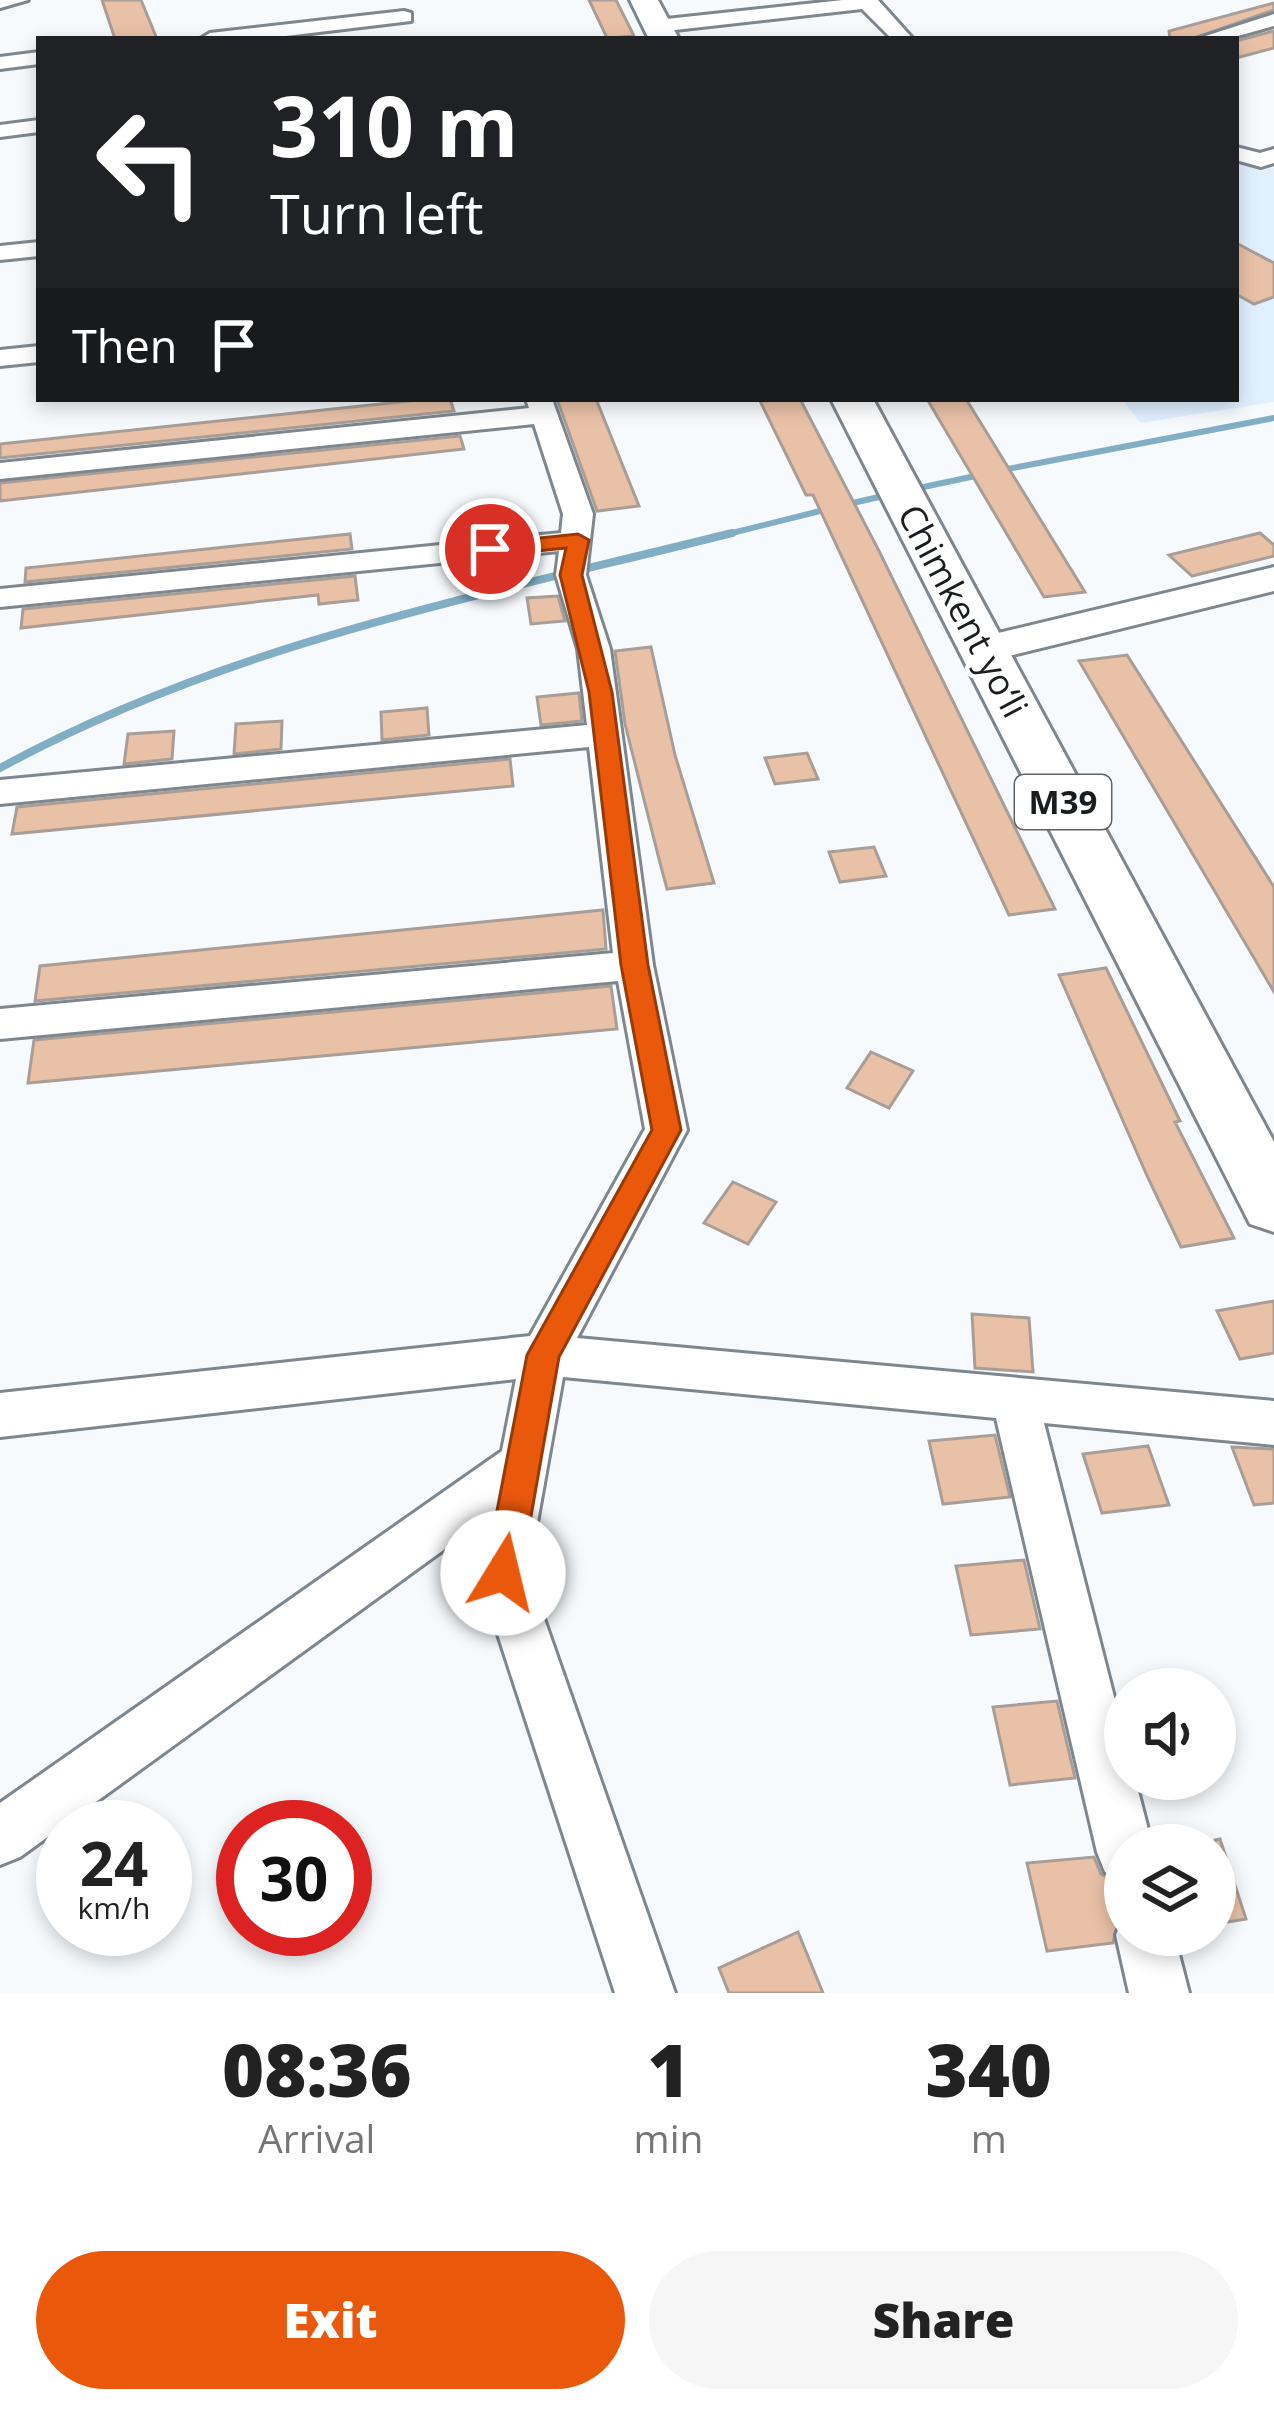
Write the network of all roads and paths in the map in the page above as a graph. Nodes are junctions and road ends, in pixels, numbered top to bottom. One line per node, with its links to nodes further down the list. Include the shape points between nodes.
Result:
1 (19, 0): 2 (street)
2 (0, 2)
3 (867, 2): 6 (street); 8 (street)
4 (404, 17): 7 (street)
5 (1274, 20): 9 (street)
6 (655, 22)
7 (236, 36)
8 (901, 36)
9 (1217, 36)
10 (36, 58): 11 (street)
11 (0, 63)
12 (36, 126): 13 (street)
13 (0, 131)
14 (1239, 154): 15 (street)
15 (1274, 155)
16 (36, 249): 17 (street)
17 (0, 253)
18 (36, 354): 19 (street)
19 (0, 358)
20 (854, 402): 26 (highway, Chimkent yo‘li / M39)
21 (541, 407): 22 (street); 23 (street, via 570,486)
22 (0, 471)
23 (578, 540): 25 (street); 27 (street, via 571,575)
24 (1274, 579): 26 (main road)
25 (0, 598)
26 (984, 650): 31 (highway, Chimkent yo‘li / M39)
27 (608, 734): 28 (street); 29 (street)
28 (0, 792)
29 (634, 965): 30 (street); 32 (street, via 667,1130)
30 (0, 1024)
31 (1274, 1205)
32 (544, 1355): 33 (street); 34 (street); 36 (street)
33 (1015, 1400): 35 (street); 37 (street)
34 (0, 1414)
35 (1274, 1423)
36 (520, 1466): 38 (street); 40 (street, via 503,1573)
37 (1118, 1824)
38 (0, 1837)
39 (1150, 1956): 41 (street)
40 (645, 1993)
41 (1160, 1993)

